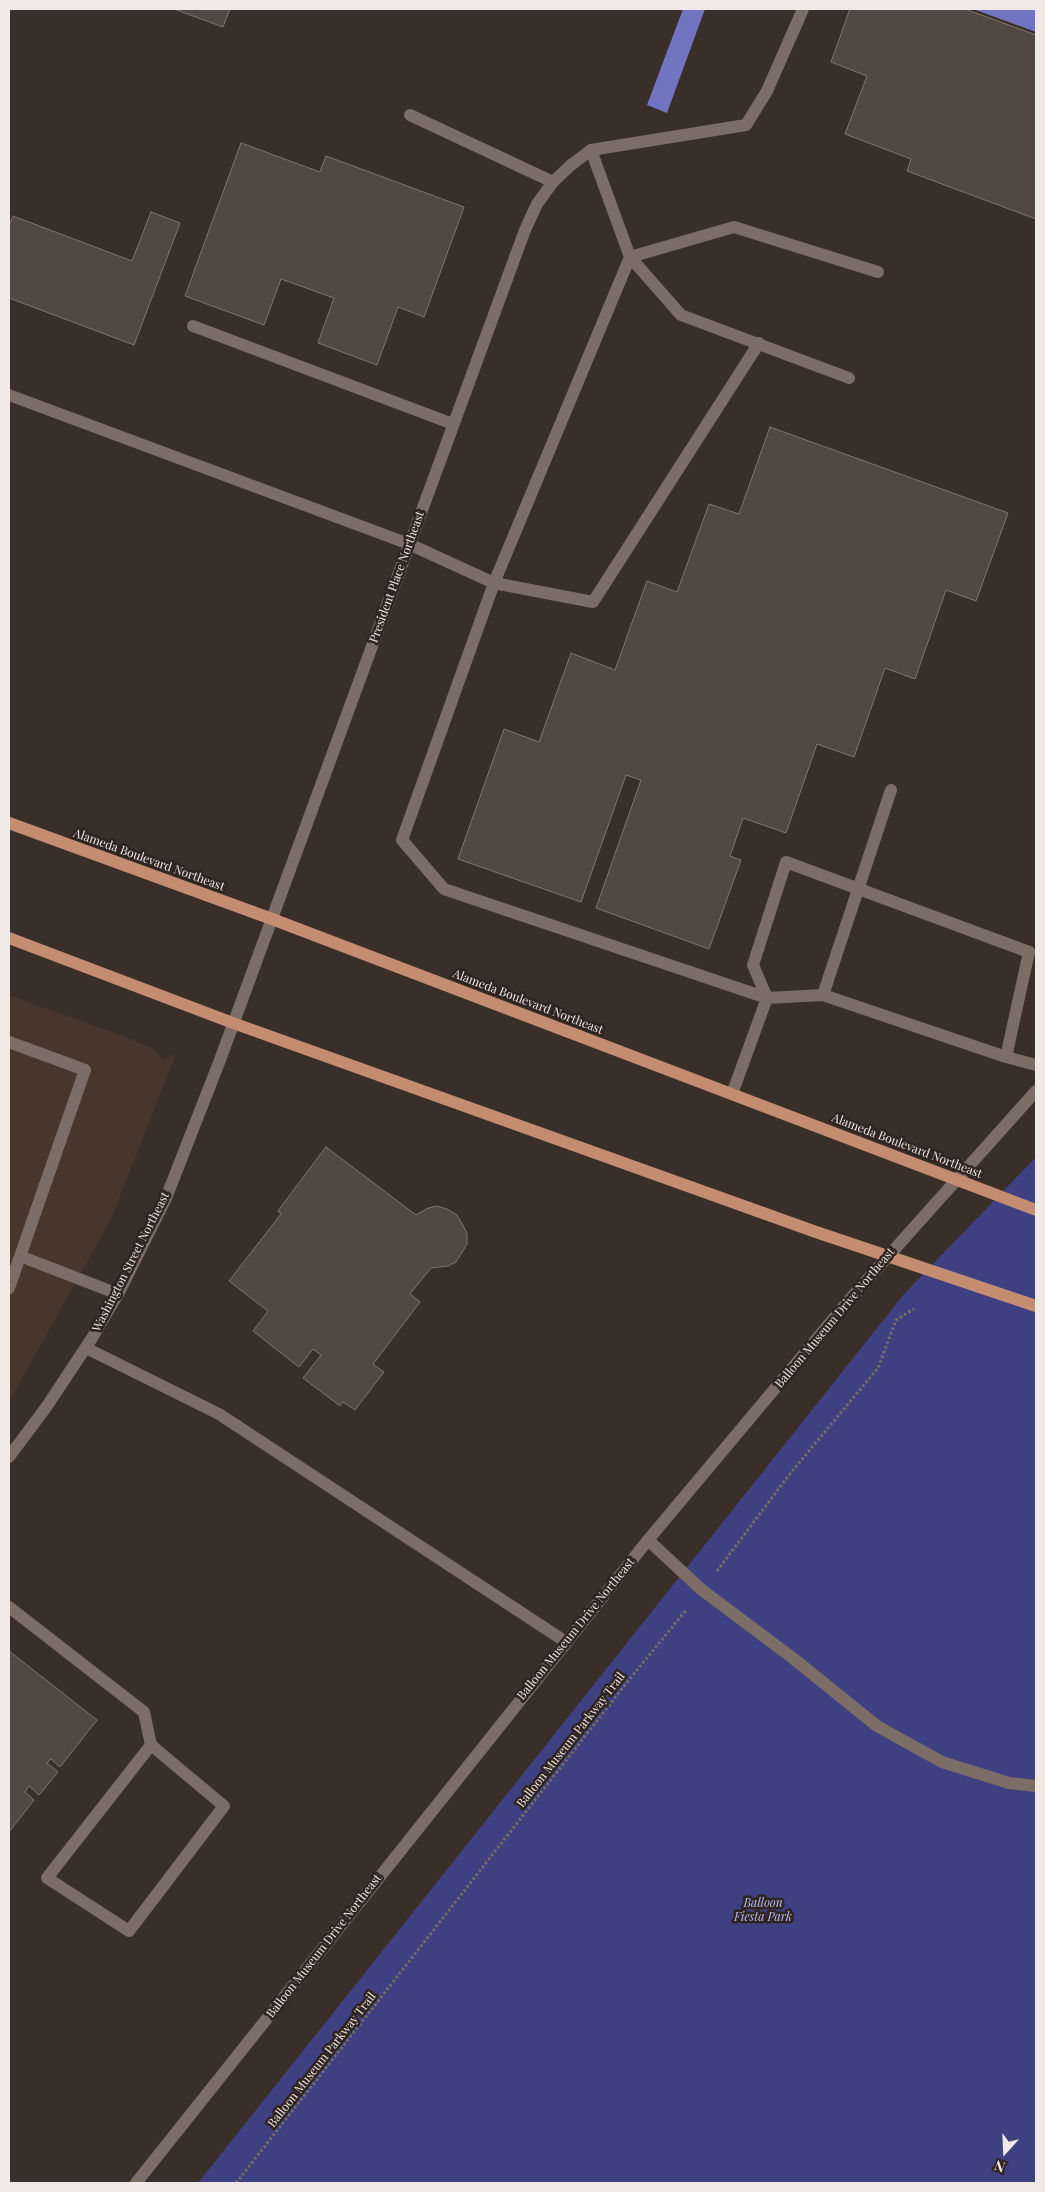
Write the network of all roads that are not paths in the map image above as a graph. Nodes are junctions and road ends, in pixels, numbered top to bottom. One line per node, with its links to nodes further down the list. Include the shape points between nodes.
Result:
1 (802, 9): 3 (street, via 767,91 746,125)
2 (410, 115): 4 (street)
3 (591, 150): 4 (street, President Place Northeast); 5 (street)
4 (553, 182): 11 (street, President Place Northeast, via 537,204 525,230)
5 (630, 257): 6 (street, via 734,227); 8 (street, via 681,315); 13 (street)
6 (878, 272)
7 (193, 326): 11 (street)
8 (759, 343): 9 (street); 13 (street, via 593,602)
9 (849, 378)
10 (9, 395): 12 (street)
11 (453, 424): 12 (street, President Place Northeast)
12 (409, 544): 13 (street); 17 (street, President Place Northeast)
13 (494, 584): 20 (street, via 402,840 444,889)
14 (891, 790): 16 (street)
15 (9, 824): 17 (main road, Alameda Boulevard Northeast)
16 (858, 888): 19 (street); 20 (street, via 786,862 753,965); 23 (street, via 1029,952)
17 (272, 919): 21 (street, President Place Northeast); 26 (main road, Alameda Boulevard Northeast)
18 (9, 938): 21 (main road)
19 (823, 995): 20 (street); 23 (street)
20 (767, 998): 26 (street)
21 (233, 1022): 30 (main road); 32 (street, Washington Street Northeast, via 166,1198)
22 (9, 1042): 29 (street, via 85,1070)
23 (1006, 1058): 24 (street)
24 (1036, 1065)
25 (1036, 1091): 27 (street, Balloon Museum Drive Northeast)
26 (732, 1094): 27 (main road, Alameda Boulevard Northeast)
27 (956, 1180): 28 (main road, Alameda Boulevard Northeast); 30 (street, Balloon Museum Drive Northeast)
28 (1036, 1210)
29 (20, 1256): 31 (street); 32 (street)
30 (886, 1257): 33 (main road); 36 (street, Balloon Museum Drive Northeast)
31 (9, 1288)
32 (118, 1294): 34 (street, Washington Street Northeast)
33 (1036, 1306)
34 (86, 1348): 35 (street, Washington Street Northeast); 38 (street, via 219,1414)
35 (9, 1457)
36 (648, 1540): 38 (street, Balloon Museum Drive Northeast); 40 (street, via 702,1590 878,1726 942,1762 1009,1783)
37 (9, 1607): 39 (street, via 144,1712)
38 (566, 1642): 41 (street, Balloon Museum Drive Northeast)
39 (151, 1745): 39 (street, via 224,1806 129,1931 47,1878)
40 (1036, 1786)
41 (136, 2183)

